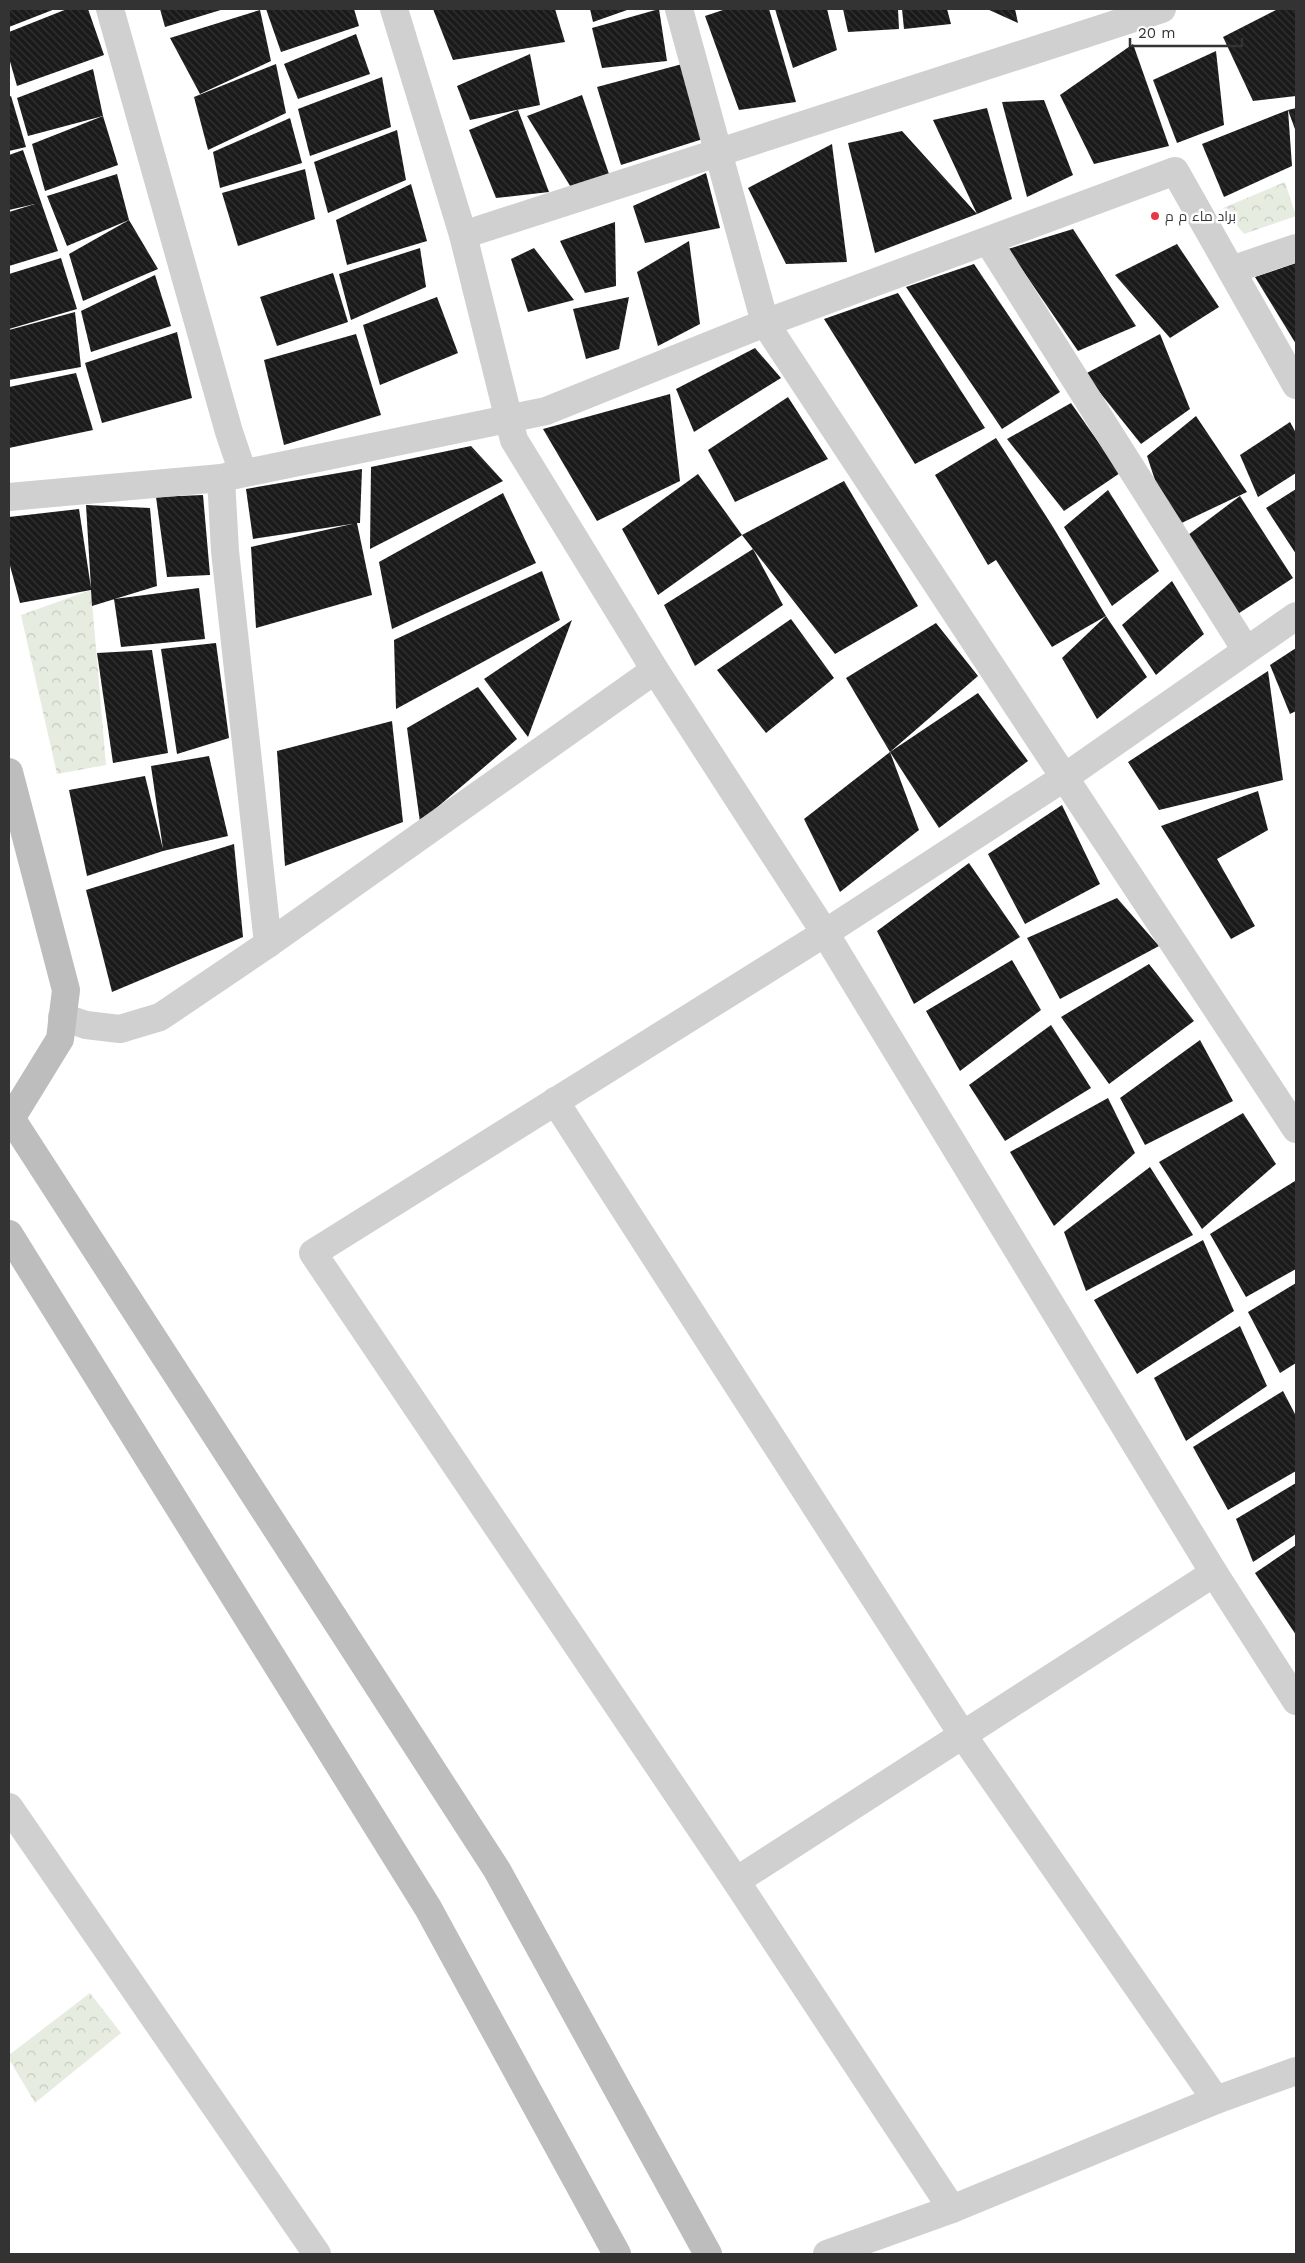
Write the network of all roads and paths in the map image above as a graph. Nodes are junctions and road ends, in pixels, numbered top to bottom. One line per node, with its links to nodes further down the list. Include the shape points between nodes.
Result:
1 (110, 9): 13 (street, via 229,432)
2 (394, 9): 6 (street)
3 (679, 9): 5 (street)
4 (1162, 9): 5 (street)
5 (720, 152): 6 (street); 10 (street)
6 (462, 235): 12 (street)
7 (988, 241): 9 (street, via 1175,171); 10 (street); 16 (street)
8 (1296, 248): 9 (street)
9 (1231, 270): 11 (street)
10 (766, 323): 12 (street, via 546,411); 19 (street)
11 (1296, 385)
12 (508, 417): 13 (street); 17 (street, via 514,440)
13 (232, 476): 14 (street); 21 (street, via 225,551)
14 (9, 497)
15 (1296, 616): 16 (street)
16 (1246, 650): 19 (street)
17 (655, 670): 20 (street); 21 (street)
18 (9, 772): 22 (street, via 66,990)
19 (1065, 777): 20 (street); 25 (street)
20 (825, 933): 23 (street); 27 (street)
21 (268, 944): 22 (street, via 160,1017 120,1029 86,1025)
22 (62, 1017): 24 (street, via 60,1039)
23 (555, 1101): 29 (street); 31 (street, via 314,1253)
24 (10, 1119): 37 (street, via 497,1870)
25 (1296, 1129)
26 (9, 1234): 36 (street, via 428,1908)
27 (1214, 1573): 28 (street); 29 (street)
28 (1296, 1701)
29 (962, 1734): 31 (street); 33 (street)
30 (9, 1807): 35 (street)
31 (736, 1881): 34 (street)
32 (1296, 2071): 33 (street)
33 (1216, 2100): 34 (street)
34 (952, 2209): 38 (street)
35 (317, 2254)
36 (617, 2254)
37 (708, 2254)
38 (827, 2254)

